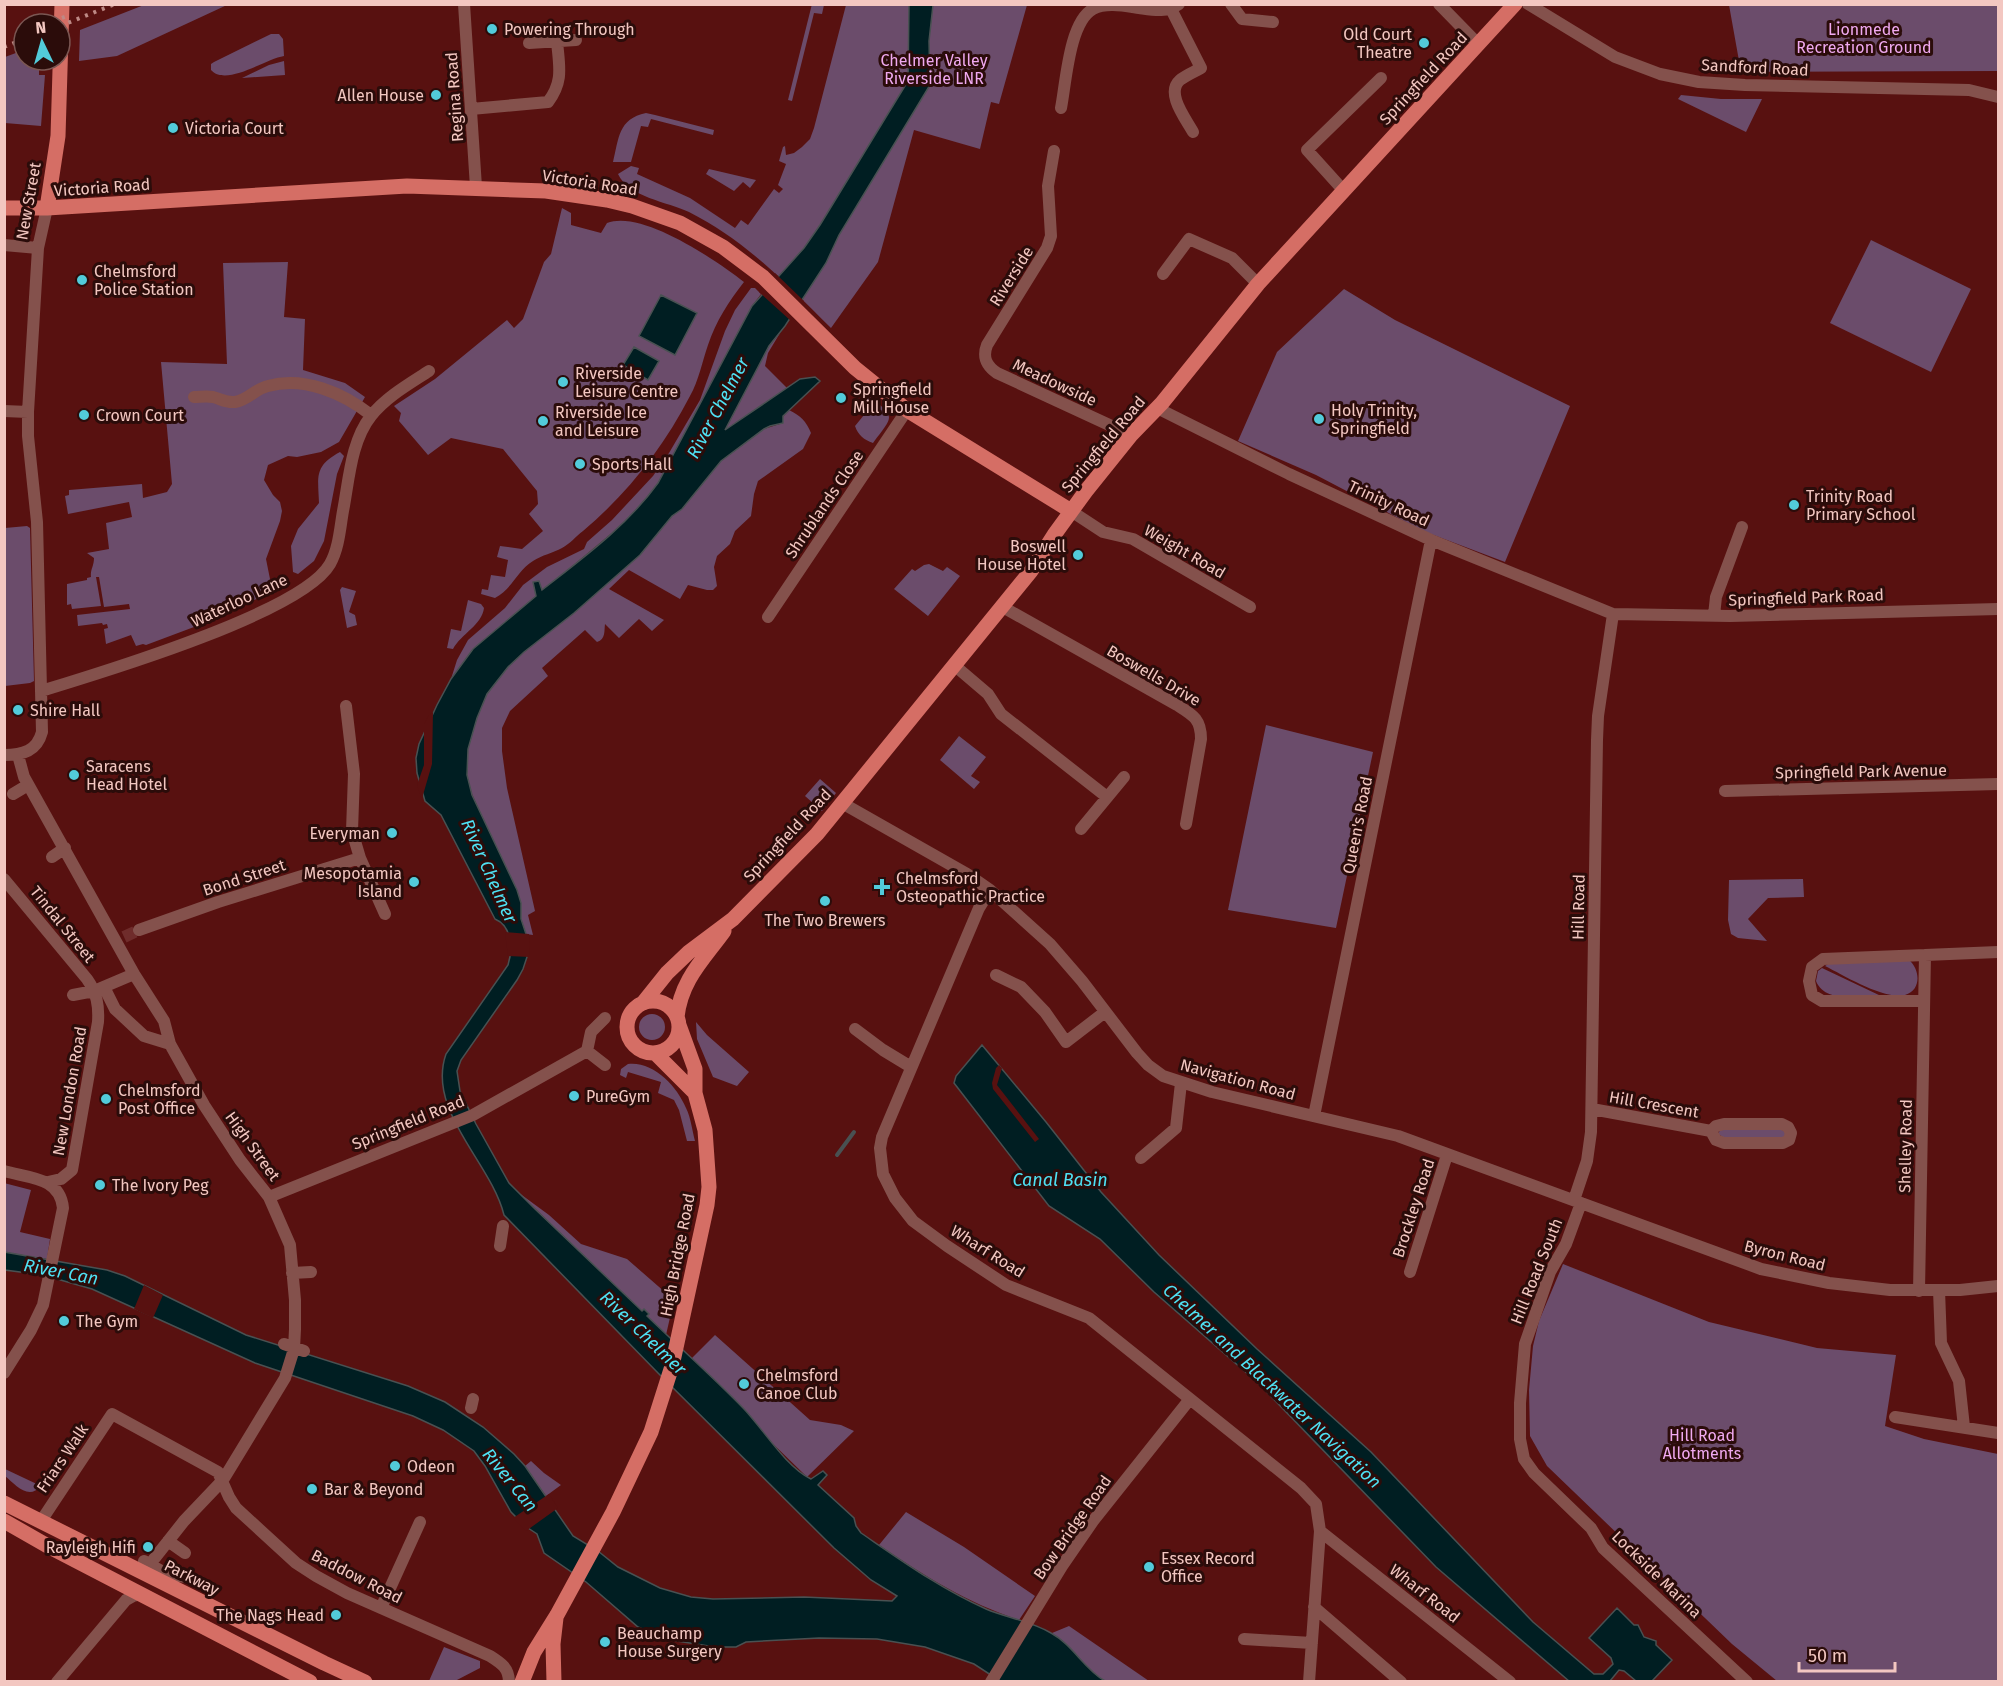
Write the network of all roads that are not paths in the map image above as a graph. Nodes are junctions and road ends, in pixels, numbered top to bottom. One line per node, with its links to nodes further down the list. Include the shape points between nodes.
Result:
1 (62, 4): 22 (main road, New Street, via 58,136)
2 (464, 4): 16 (street, Regina Road)
3 (1231, 4): 8 (street, via 1242,19)
4 (1439, 4): 12 (street)
5 (1515, 4): 12 (main road, Springfield Road)
6 (1528, 4): 14 (street, Sandford Road, via 1615,57 1660,74 1699,82 1969,90)
7 (1175, 7): 15 (street, via 1159,11 1116,5 1093,9 1074,36); 17 (street, via 1201,68 1179,81 1174,91)
8 (1274, 22)
9 (576, 40): 10 (street)
10 (557, 41): 11 (street); 16 (street, via 560,76 556,92 548,102)
11 (529, 43)
12 (1479, 44): 20 (main road, Springfield Road)
13 (1381, 78): 20 (street, via 1307,150)
14 (1998, 97)
15 (1061, 108)
16 (471, 109): 19 (street, Regina Road)
17 (1193, 132)
18 (1054, 151): 28 (street, Riverside, via 1048,186 1051,236 1047,248 984,353 989,367)
19 (476, 187): 22 (main road, Victoria Road, via 377,187); 31 (main road, Victoria Road, via 607,200 649,211 702,233 751,266 855,368)
20 (1344, 191): 26 (main road, Springfield Road)
21 (4, 208): 22 (main road, Victoria Road)
22 (47, 208): 24 (street, New Street)
23 (4, 245): 24 (street)
24 (38, 248): 33 (street, New Street)
25 (1163, 274): 26 (street, via 1189,239 1232,258)
26 (1258, 284): 30 (main road, Springfield Road)
27 (429, 371): 34 (street, Waterloo Lane, via 393,395)
28 (998, 374): 35 (street, Meadowside)
29 (194, 397): 34 (street, via 236,402 270,385 308,386 340,395)
30 (1157, 408): 35 (main road, Springfield Road); 38 (street, Trinity Road)
31 (907, 410): 36 (main road, Victoria Road); 44 (street, Shrublands Close)
32 (4, 411): 33 (street)
33 (28, 412): 46 (street, New Street, via 37,522)
34 (371, 416): 46 (street, Waterloo Lane, via 356,447 335,550 324,572 314,581 222,629)
35 (1131, 435): 36 (main road, Springfield Road)
36 (1071, 511): 39 (main road, Springfield Road, via 1031,571); 40 (street, Weight Road, via 1103,532 1132,539)
37 (1742, 527): 43 (street, via 1716,597)
38 (1431, 540): 42 (street, Trinity Road); 87 (street, Queen's Road)
39 (1001, 606): 45 (main road, Springfield Road); 57 (street, Boswells Drive, via 1178,705 1197,720 1201,739)
40 (1250, 607)
41 (1998, 609): 43 (street, Springfield Park Road)
42 (1613, 614): 43 (street, Springfield Park Road); 86 (street, Hill Road, via 1598,716)
43 (1714, 615)
44 (768, 617)
45 (954, 665): 55 (street, via 988,694 1001,714); 56 (main road, Springfield Road)
46 (41, 692): 49 (street, New Street, via 40,738 32,749)
47 (346, 706): 61 (street, via 354,774 352,831)
48 (4, 755): 49 (street)
49 (18, 755): 52 (street, High Street)
50 (1124, 777): 55 (street)
51 (1998, 784): 53 (street, Springfield Park Avenue)
52 (28, 785): 54 (street); 59 (street, High Street)
53 (1725, 791)
54 (13, 794)
55 (1107, 797): 58 (street)
56 (842, 803): 63 (street, Navigation Road); 65 (main road, Springfield Road, via 817,834)
57 (1186, 824)
58 (1081, 829)
59 (64, 848): 60 (street); 69 (street, High Street, via 120,940)
60 (52, 857)
61 (360, 858): 64 (street); 66 (street, Bond Street)
62 (4, 879): 71 (street, Tindal Street)
63 (990, 890): 75 (street, Navigation Road, via 1050,944); 83 (street, Wharf Road)
64 (385, 914)
65 (733, 919): 74 (main road, Springfield Road, via 689,952); 77 (main road, Springfield Road, via 684,988)
66 (139, 930)
67 (1998, 952): 68 (street)
68 (1925, 955): 73 (street, Shelley Road); 73 (street, via 1823,959 1812,967 1809,981 1812,995 1822,1001)
69 (134, 974): 71 (street); 79 (street, High Street, via 164,1021)
70 (996, 975): 75 (street, via 1021,987 1066,1042)
71 (99, 989): 72 (street); 79 (street, Tindal Street, via 144,1036); 92 (street, New London Road, via 98,1022 72,1170 61,1179)
72 (73, 995)
73 (1924, 1001): 102 (street, Shelley Road)
74 (643, 1003): 77 (main road, via 659,1001 667,1005); 81 (main road, via 627,1021 628,1037 639,1049)
75 (1105, 1012): 84 (street, Navigation Road, via 1148,1065)
76 (605, 1018): 80 (street, via 591,1032)
77 (678, 1021): 81 (main road, via 675,1041); 85 (main road, High Bridge Road, via 695,1069)
78 (855, 1029): 83 (street)
79 (170, 1044): 93 (street, High Street, via 204,1105)
80 (587, 1051): 82 (street); 93 (street, Springfield Road, via 454,1124)
81 (655, 1053): 85 (main road)
82 (605, 1065)
83 (911, 1067): 104 (street, Wharf Road, via 879,1148 889,1188 913,1221 1006,1285 1089,1318)
84 (1181, 1083): 87 (street, Navigation Road); 90 (street, via 1176,1128)
85 (697, 1096): 124 (main road, High Bridge Road, via 705,1130 709,1187 672,1366 651,1432)
86 (1592, 1109): 88 (street, Hill Crescent); 94 (street, Hill Road, via 1587,1161)
87 (1314, 1116): 89 (street, Navigation Road, via 1398,1136)
88 (1711, 1131): 88 (street, Hill Crescent, via 1724,1124 1782,1124 1791,1133 1783,1143 1724,1143 1716,1140)
89 (1447, 1155): 94 (street, Navigation Road); 98 (street, Brockley Road)
90 (1141, 1158)
91 (4, 1171): 92 (street)
92 (48, 1182): 103 (street, via 62,1196 63,1212 43,1305)
93 (270, 1197): 99 (street, High Street, via 290,1245)
94 (1577, 1202): 102 (street, Byron Road, via 1761,1269 1829,1283); 110 (street, Hill Road South, via 1566,1244 1550,1272 1525,1344 1520,1439 1524,1459)
95 (503, 1226): 96 (street)
96 (500, 1246)
97 (311, 1272): 99 (street)
98 (1410, 1272)
99 (292, 1273): 109 (street, High Street, via 294,1348 285,1378)
100 (1998, 1286): 101 (street, Byron Road)
101 (1939, 1290): 102 (street, Byron Road); 107 (street, via 1941,1343 1959,1381)
102 (1919, 1291)
103 (4, 1373)
104 (1190, 1399): 116 (street, Wharf Road, via 1310,1497 1316,1504); 133 (street, Bow Bridge Road, via 1093,1521)
105 (112, 1414): 109 (street, Baddow Road, via 211,1467); 113 (street, Friars Walk)
106 (1895, 1417): 107 (street)
107 (1964, 1427): 108 (street)
108 (1998, 1433)
109 (223, 1480): 117 (street, High Street); 123 (street, Baddow Road, via 236,1508 296,1563)
110 (1548, 1487): 137 (street, Lockside Marina, via 1591,1528 1603,1548)
111 (4, 1503): 113 (main road, Parkway)
112 (4, 1521): 118 (main road)
113 (41, 1521): 129 (main road, Parkway)
114 (420, 1522): 123 (street)
115 (4, 1531): 118 (main road)
116 (1320, 1531): 122 (street, Wharf Road); 136 (street, Wharf Road)
117 (168, 1541): 119 (street); 120 (street, High Street, via 146,1562 168,1575)
118 (46, 1545): 121 (main road)
119 (185, 1553)
120 (187, 1577)
121 (142, 1594): 127 (street, via 126,1600); 128 (main road)
122 (1314, 1607): 126 (street, Wharf Road); 135 (street)
123 (381, 1608): 130 (street, Baddow Road, via 490,1656 504,1665)
124 (557, 1616): 131 (main road, High Bridge Road, via 534,1652); 132 (main road, High Bridge Road)
125 (1244, 1639): 126 (street)
126 (1312, 1643): 134 (street, Wharf Road)
127 (57, 1682)
128 (310, 1682)
129 (365, 1682)
130 (509, 1682)
131 (522, 1682)
132 (554, 1682)
133 (991, 1682)
134 (1309, 1682)
135 (1401, 1682)
136 (1510, 1682)
137 (1747, 1682)

